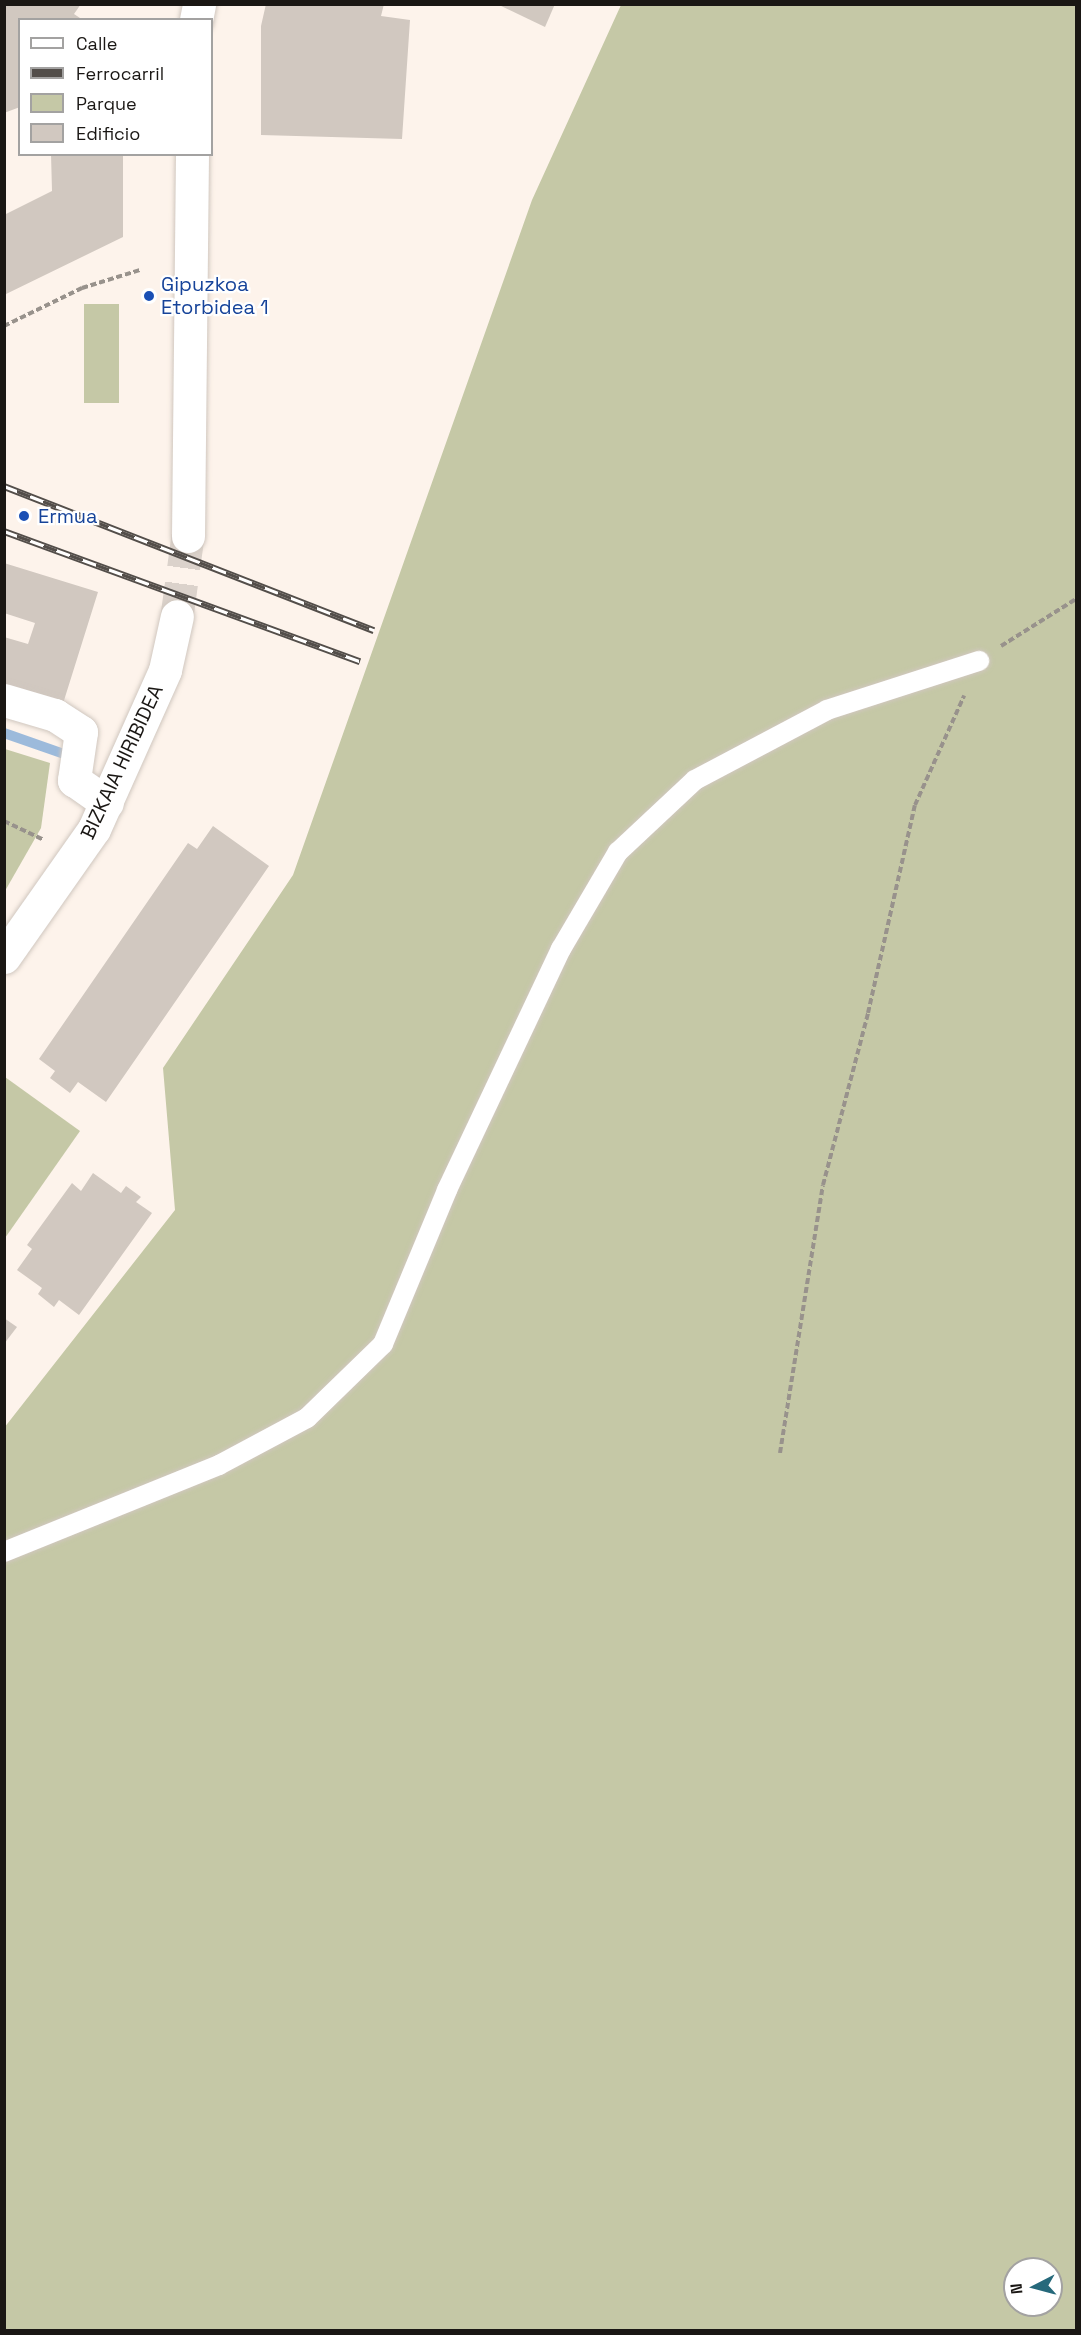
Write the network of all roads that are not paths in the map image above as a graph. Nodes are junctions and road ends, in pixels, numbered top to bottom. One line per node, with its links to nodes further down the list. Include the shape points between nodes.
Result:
1 (192, 156): 2 (street)
2 (188, 536)
3 (177, 615): 6 (street, BIZKAIA HIRIBIDEA, via 165,670)
4 (979, 661): 8 (lane, via 827,710 796,726 694,780 618,852 561,949 447,1190 383,1344 307,1418 219,1465)
5 (4, 700): 6 (street, via 55,716 81,732 74,780)
6 (107, 803): 7 (street, BIZKAIA HIRIBIDEA, via 76,855)
7 (4, 957)
8 (4, 1552)

